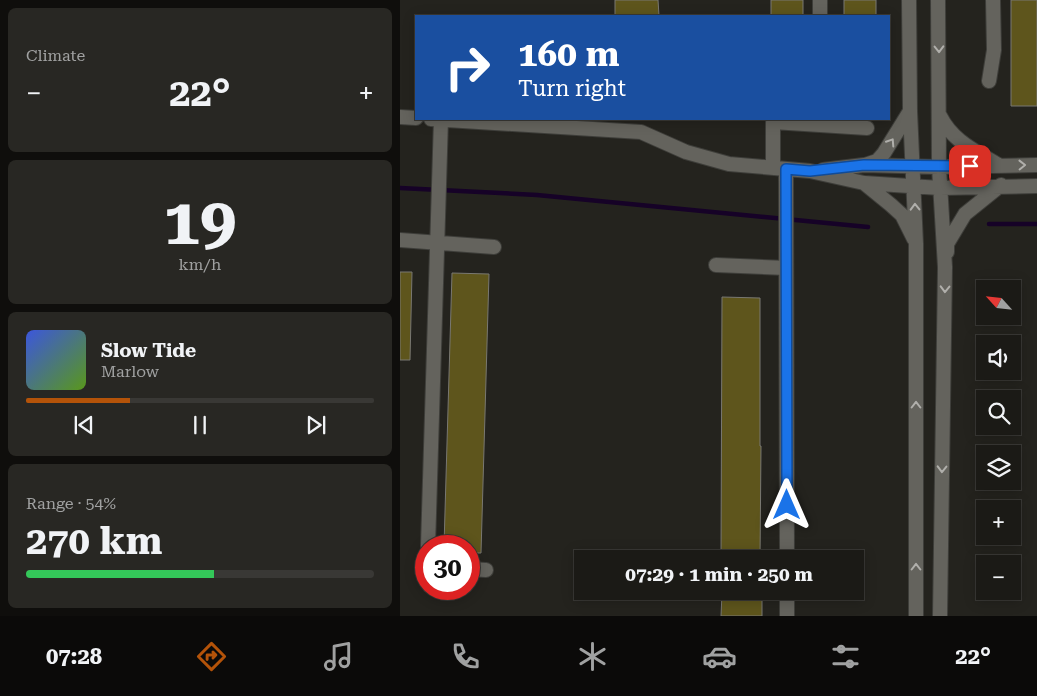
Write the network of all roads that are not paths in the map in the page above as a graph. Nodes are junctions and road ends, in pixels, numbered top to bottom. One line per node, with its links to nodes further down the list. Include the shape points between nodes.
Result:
1 (820, 0): 5 (street)
2 (909, 0): 7 (street)
3 (938, 0): 8 (street, one-way to 8)
4 (993, 0): 6 (street, via 994,50)
5 (820, 15)
6 (989, 81)
7 (910, 111): 15 (street, one-way to 7, via 876,161 884,153); 17 (street)
8 (940, 115): 18 (street, via 956,138); 19 (street)
9 (400, 117): 10 (street)
10 (415, 118)
11 (441, 120): 28 (street)
12 (456, 120): 20 (street, via 641,132 694,155 729,164)
13 (822, 122): 14 (street); 20 (street, via 773,122)
14 (867, 128)
15 (864, 165): 17 (street); 21 (street)
16 (1037, 165): 18 (street, one-way to 16)
17 (913, 166): 19 (street); 24 (street)
18 (1000, 166): 19 (street)
19 (939, 167): 26 (street)
20 (780, 168): 21 (street); 33 (street, via 786,219)
21 (810, 171): 22 (street)
22 (864, 183): 24 (street); 29 (street, via 902,216)
23 (1001, 185): 25 (street); 26 (street); 32 (street, via 965,214 947,244)
24 (915, 186): 26 (street); 29 (street, one-way to 24)
25 (1037, 186)
26 (940, 188): 32 (street)
27 (400, 240): 28 (street)
28 (438, 243): 30 (street); 34 (street)
29 (916, 244): 40 (street, one-way to 29)
30 (494, 247)
31 (716, 265): 33 (street)
32 (945, 267): 41 (street, one-way to 41)
33 (786, 268): 35 (street)
34 (428, 535)
35 (787, 550)
36 (480, 570): 37 (street)
37 (486, 570)
38 (787, 600): 39 (street)
39 (787, 616)
40 (916, 616)
41 (940, 616)

